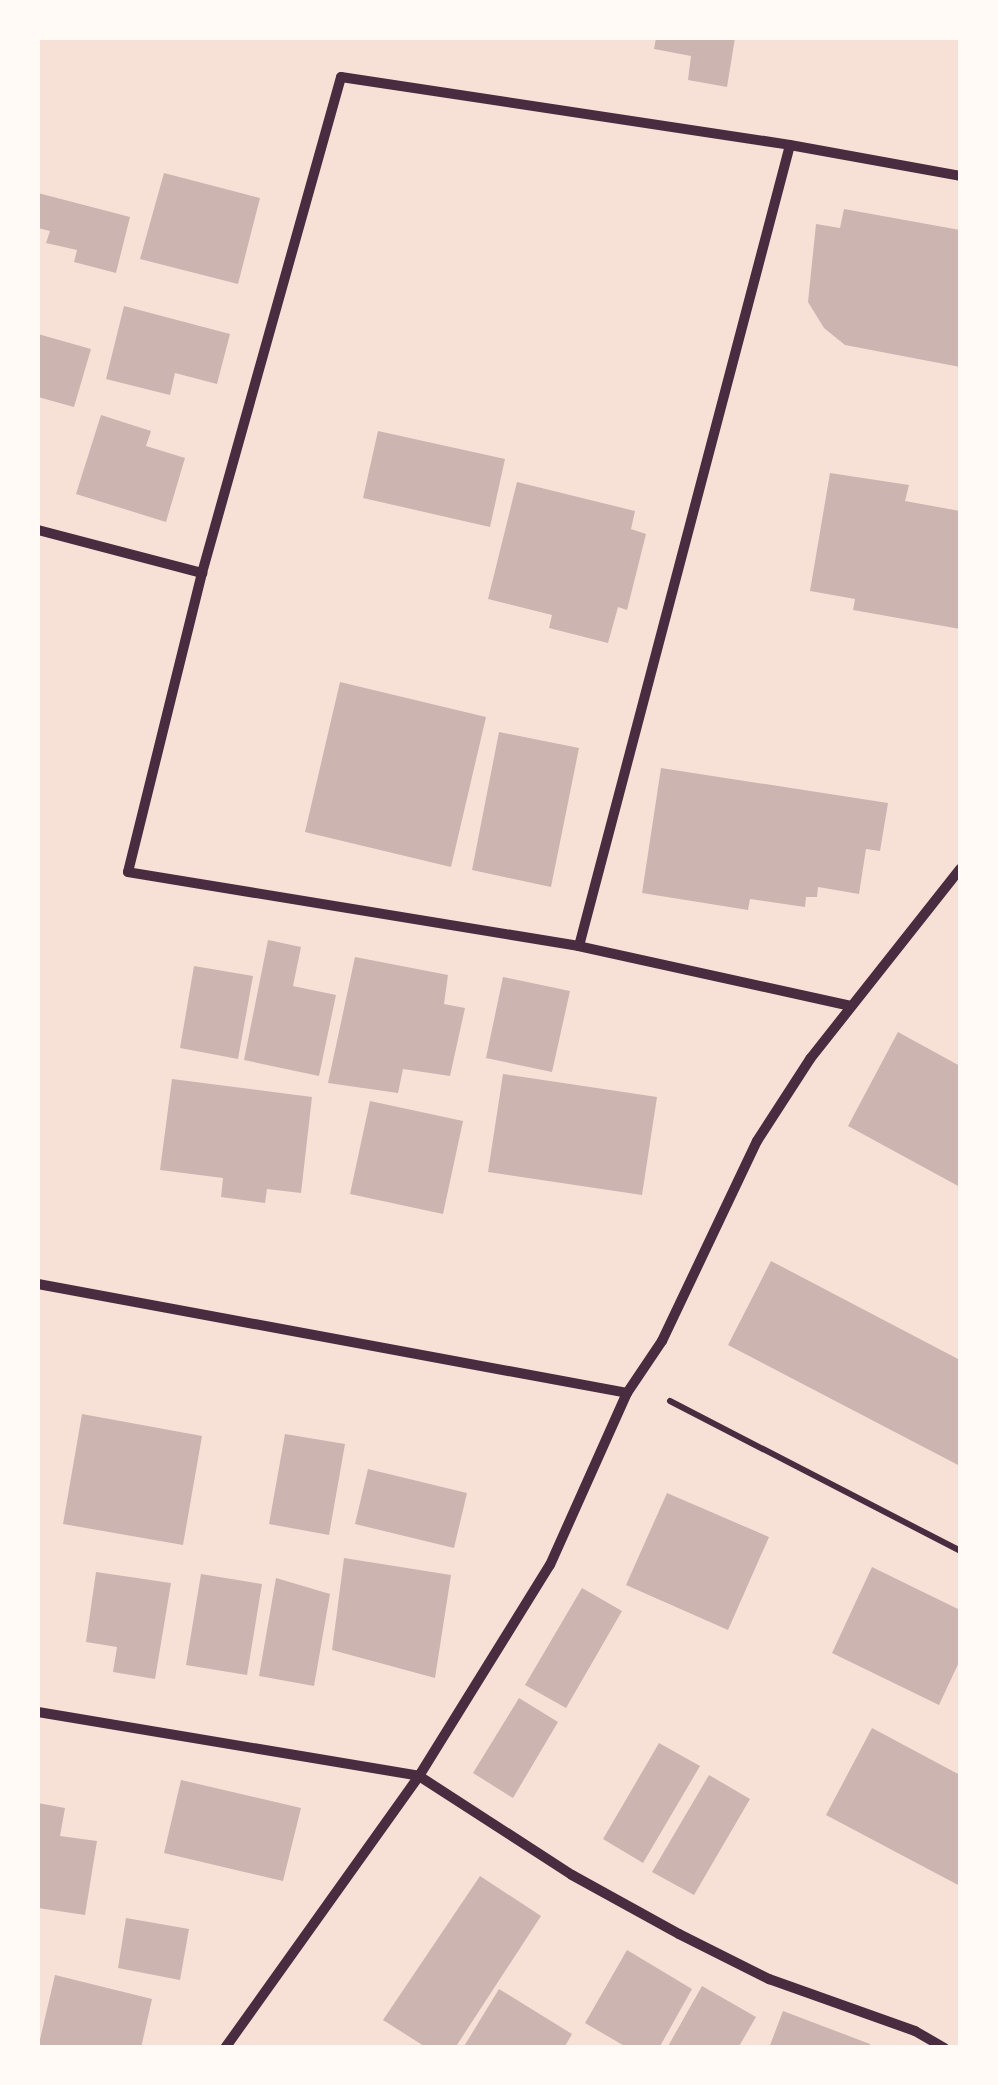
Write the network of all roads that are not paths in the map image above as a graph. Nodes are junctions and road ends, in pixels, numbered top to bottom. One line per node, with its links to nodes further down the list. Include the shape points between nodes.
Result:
1 (790, 145): 2 (street); 4 (street, via 340,77); 6 (street)
2 (960, 176)
3 (38, 530): 4 (street)
4 (202, 573): 6 (street, via 128,872)
5 (960, 868): 7 (street)
6 (579, 946): 7 (street)
7 (850, 1006): 9 (street, via 757,1140 662,1341)
8 (38, 1284): 9 (street)
9 (627, 1393): 11 (street, via 550,1565)
10 (38, 1712): 11 (street)
11 (419, 1776): 12 (street); 13 (street, via 572,1875 679,1934 769,1979 916,2031)
12 (225, 2048)
13 (945, 2048)

